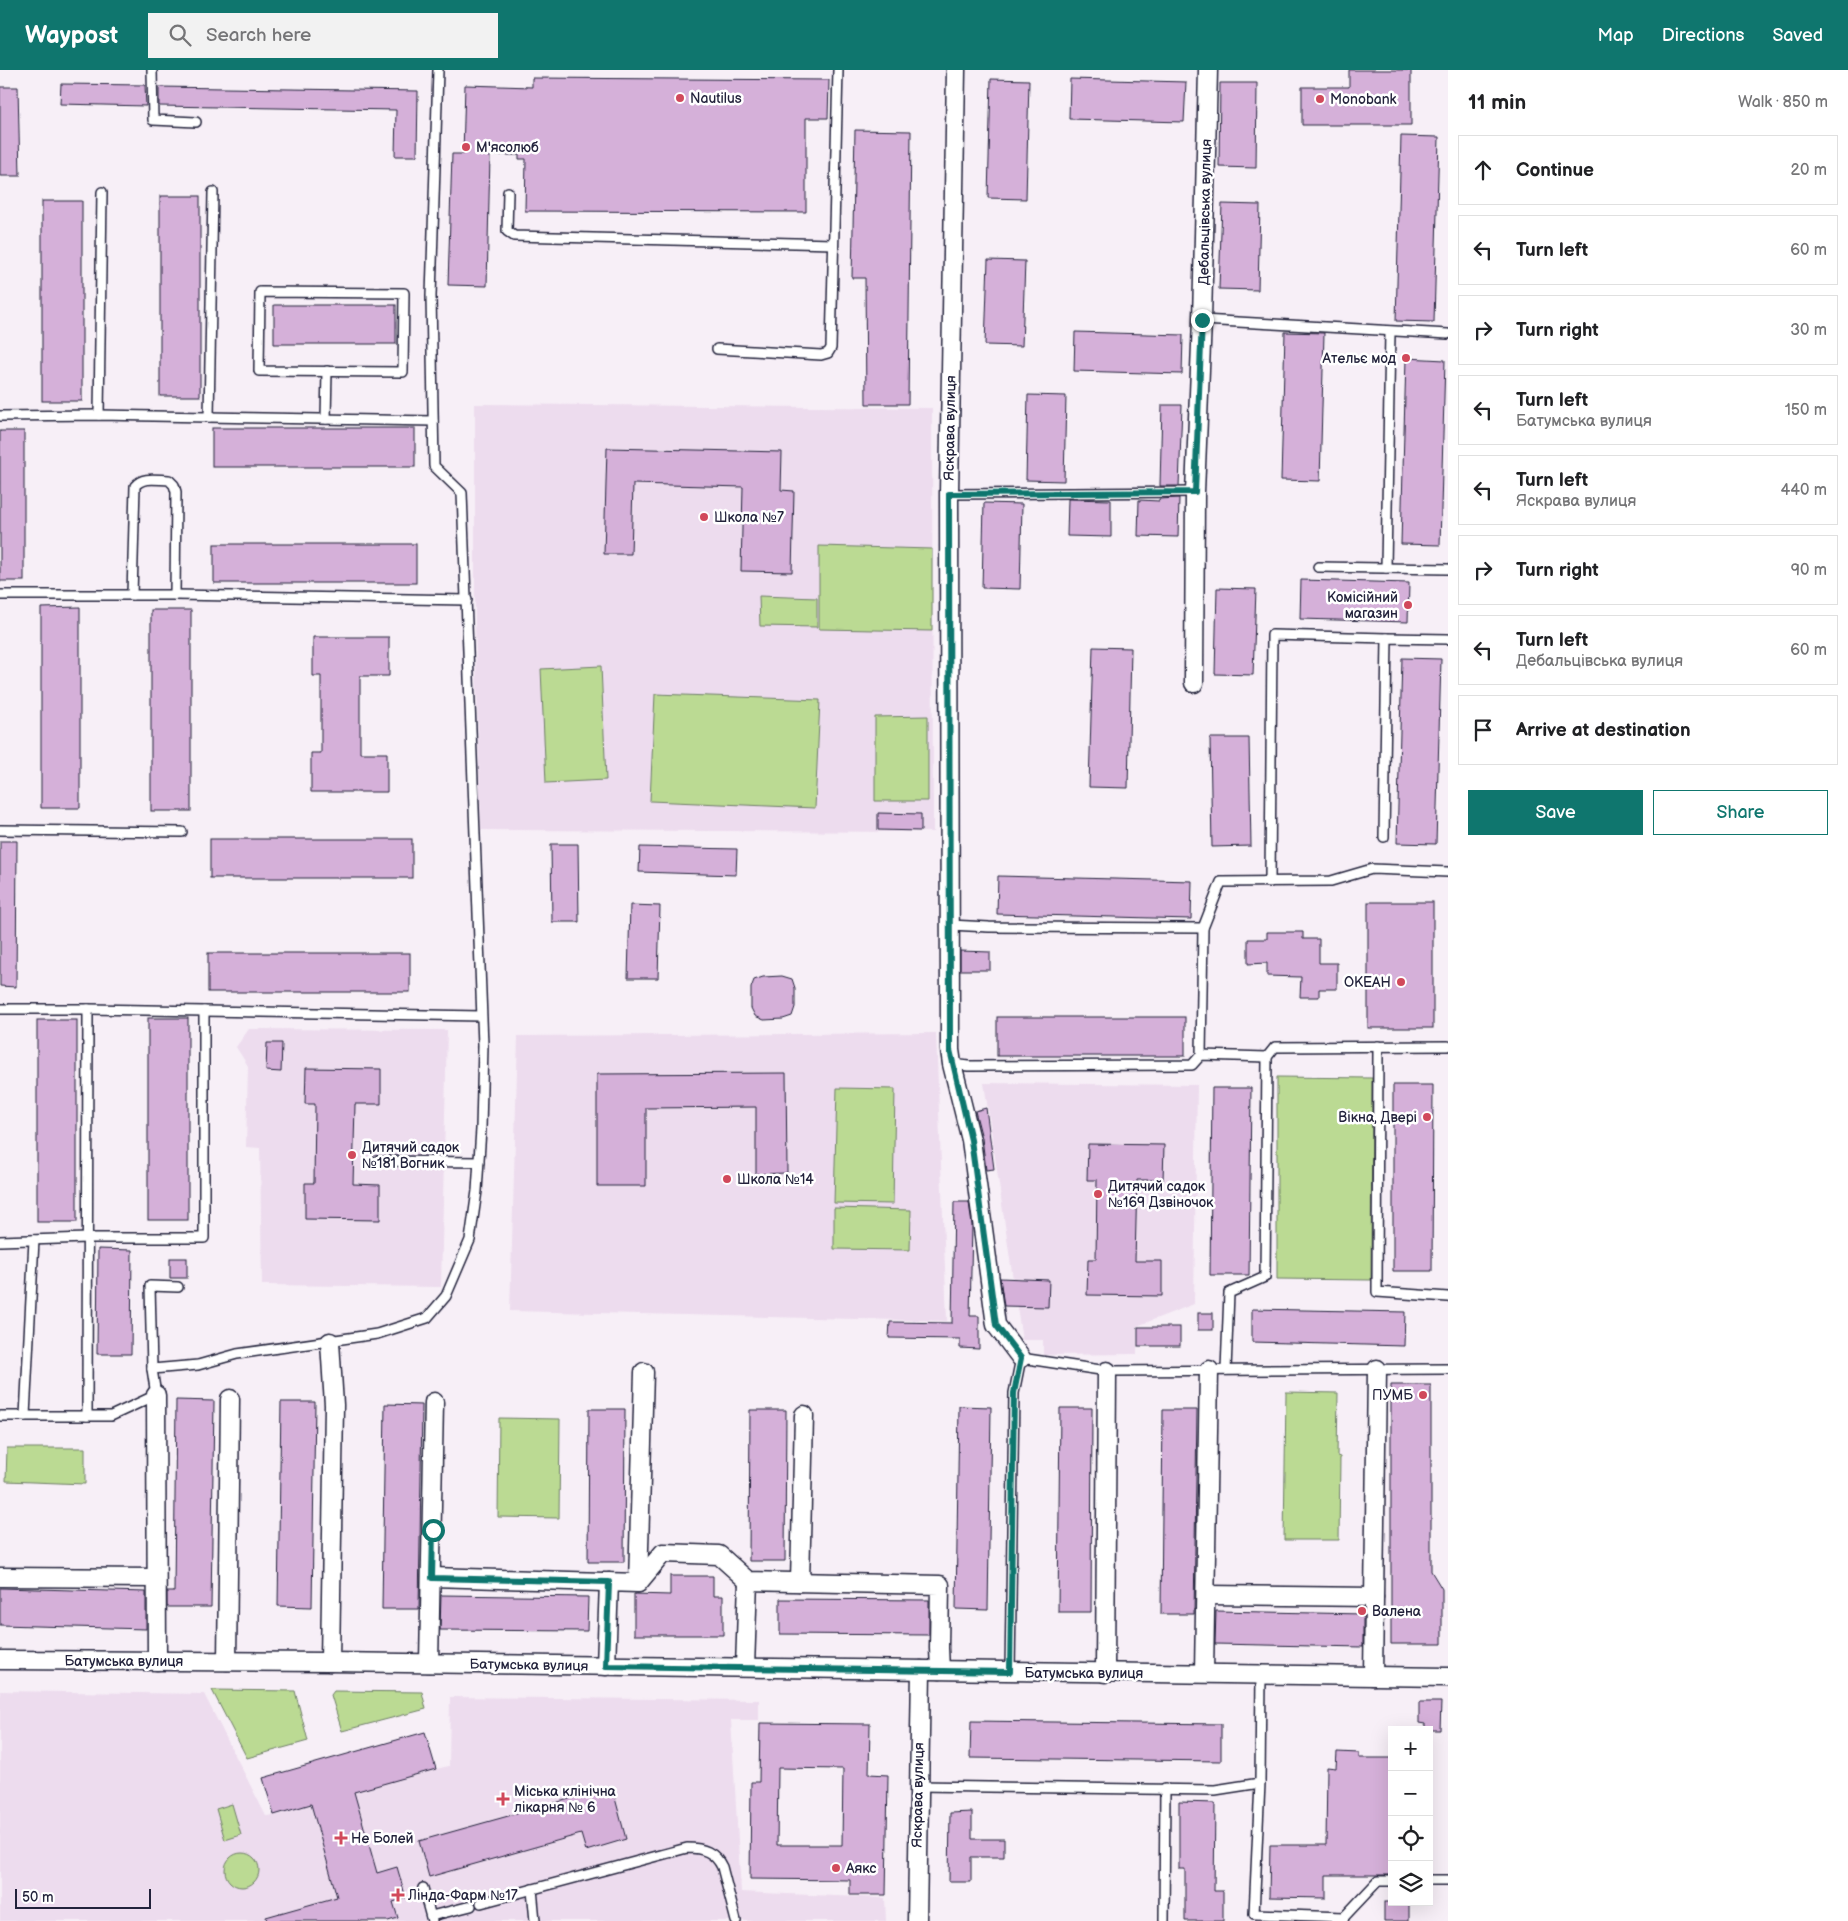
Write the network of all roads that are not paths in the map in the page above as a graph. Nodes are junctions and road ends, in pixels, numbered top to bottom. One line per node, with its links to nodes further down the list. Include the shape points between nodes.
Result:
1 (152, 70): 6 (lane, via 153,120)
2 (438, 70): 20 (lane, via 431,296)
3 (838, 70): 10 (lane)
4 (956, 70): 22 (street, Яскрава вулиця)
5 (1208, 70): 11 (street, Дебальцівська вулиця)
6 (196, 122)
7 (102, 192): 16 (lane)
8 (212, 192): 18 (lane)
9 (508, 192): 10 (lane, via 508,231 514,236)
10 (832, 244): 14 (lane, via 831,348 828,353)
11 (1202, 320): 12 (lane); 21 (street, Дебальцівська вулиця)
12 (1390, 332): 13 (lane); 24 (lane)
13 (1448, 334)
14 (717, 349)
15 (327, 372): 15 (lane, via 259,371 260,292 404,293 403,372); 19 (lane)
16 (99, 415): 17 (lane); 18 (lane)
17 (0, 416)
18 (209, 417): 19 (lane)
19 (326, 420): 20 (lane)
20 (433, 421): 29 (lane, via 434,466 462,493)
21 (1195, 492): 22 (lane); 32 (street, Дебальцівська вулиця)
22 (949, 494): 38 (street, Яскрава вулиця)
23 (1318, 567): 24 (lane)
24 (1386, 568): 25 (lane)
25 (1448, 569)
26 (0, 595): 27 (lane)
27 (132, 595): 28 (lane); 28 (lane, via 135,486 145,479 169,480 176,492)
28 (176, 595): 29 (lane)
29 (467, 600): 43 (lane)
30 (1387, 638): 31 (lane); 35 (lane); 37 (lane, via 1272,635)
31 (1448, 640)
32 (1194, 683)
33 (0, 830): 34 (lane)
34 (182, 832)
35 (1384, 837)
36 (1448, 872): 37 (lane, via 1372,869 1331,881)
37 (1270, 882): 39 (lane, via 1221,882)
38 (950, 925): 39 (lane); 48 (street, Яскрава вулиця)
39 (1203, 928): 46 (lane)
40 (0, 1009): 41 (lane)
41 (88, 1009): 42 (lane); 51 (lane)
42 (204, 1011): 43 (lane); 51 (lane, via 204,1238)
43 (481, 1016): 50 (lane)
44 (1378, 1046): 45 (lane); 47 (lane, via 1275,1047); 55 (lane, via 1377,1292)
45 (1448, 1046)
46 (1201, 1055): 47 (lane); 48 (lane, via 1192,1065)
47 (1266, 1057): 62 (lane, via 1265,1277 1229,1293)
48 (952, 1064): 57 (street, Яскрава вулиця, via 971,1140 996,1325)
49 (377, 1160): 50 (lane)
50 (479, 1162): 56 (lane, via 470,1240 446,1296 427,1318 377,1334)
51 (87, 1238): 52 (lane); 70 (lane)
52 (34, 1240): 53 (lane); 69 (lane)
53 (0, 1241)
54 (178, 1287): 58 (lane, via 150,1286)
55 (1448, 1297)
56 (330, 1342): 58 (lane, via 238,1354 198,1365); 83 (street, via 334,1404)
57 (1021, 1358): 61 (lane); 89 (lane, via 1014,1393)
58 (152, 1369): 64 (lane)
59 (1377, 1369): 60 (lane); 62 (lane); 79 (street)
60 (1448, 1369)
61 (1107, 1370): 62 (lane); 90 (street)
62 (1217, 1370): 78 (street)
63 (644, 1372): 77 (street)
64 (156, 1395): 70 (lane, via 111,1416); 72 (street)
65 (230, 1399): 82 (street)
66 (434, 1402): 73 (street)
67 (804, 1415): 76 (street)
68 (0, 1416): 69 (lane)
69 (25, 1416): 70 (lane)
70 (87, 1416)
71 (0, 1577): 72 (street)
72 (156, 1578): 81 (street)
73 (432, 1578): 75 (street); 84 (street)
74 (748, 1581): 76 (street); 77 (street, via 719,1555 663,1553); 86 (street)
75 (609, 1582): 77 (street); 85 (street)
76 (800, 1582): 88 (street, via 940,1585)
77 (638, 1583)
78 (1206, 1595): 79 (street); 91 (street)
79 (1374, 1597): 93 (street)
80 (0, 1660): 81 (street, Батумська вулиця)
81 (157, 1661): 82 (street, Батумська вулиця)
82 (227, 1661): 83 (street, Батумська вулиця)
83 (330, 1662): 84 (street, Батумська вулиця)
84 (429, 1663): 85 (street, Батумська вулиця)
85 (606, 1666): 86 (street, Батумська вулиця)
86 (745, 1667): 87 (street, Батумська вулиця)
87 (921, 1670): 88 (street, Батумська вулиця); 96 (street, Яскрава вулиця)
88 (940, 1670): 89 (street, Батумська вулиця)
89 (1010, 1672): 90 (street, Батумська вулиця)
90 (1105, 1672): 91 (street, Батумська вулиця)
91 (1204, 1673): 92 (street, Батумська вулиця)
92 (1261, 1674): 93 (street, Батумська вулиця); 95 (lane)
93 (1373, 1676): 94 (street, Батумська вулиця)
94 (1448, 1677)
95 (1260, 1783): 97 (lane, via 1215,1790); 106 (lane, via 1254,1914)
96 (918, 1786): 97 (lane); 109 (street, Яскрава вулиця)
97 (1165, 1788): 110 (lane)
98 (1433, 1880): 99 (lane)
99 (1448, 1880)
100 (1388, 1881): 106 (lane, via 1378,1881)
101 (423, 1888): 105 (lane)
102 (532, 1889): 103 (lane); 107 (lane); 108 (lane, via 687,1848 699,1848 718,1858)
103 (481, 1903)
104 (471, 1906): 105 (lane)
105 (432, 1919)
106 (1343, 1919)
107 (535, 1921)
108 (736, 1921)
109 (917, 1921)
110 (1164, 1921)

